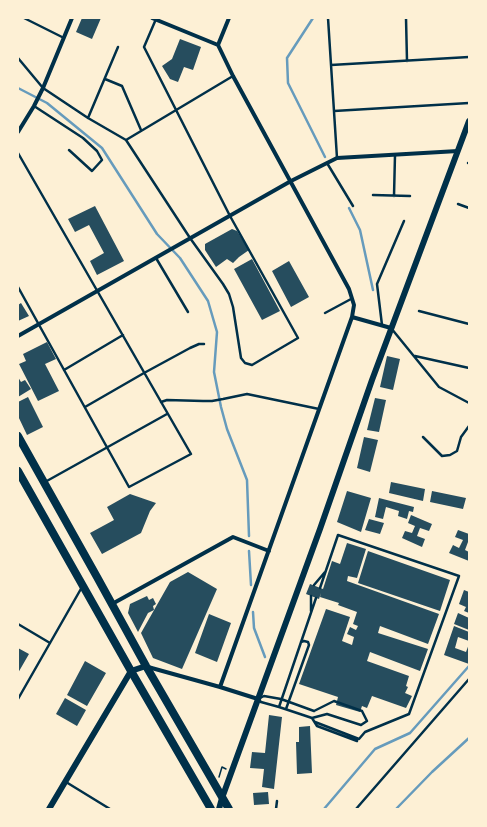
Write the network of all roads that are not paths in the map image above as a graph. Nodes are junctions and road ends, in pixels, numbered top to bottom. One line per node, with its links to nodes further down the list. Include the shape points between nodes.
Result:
1 (24, 18): 7 (lane)
2 (72, 18): 7 (street)
3 (155, 18): 8 (street); 19 (lane, via 144,47)
4 (229, 18): 8 (street)
5 (328, 18): 13 (lane)
6 (406, 18): 12 (lane)
7 (64, 38): 16 (street)
8 (218, 44): 14 (street)
9 (118, 47): 15 (lane)
10 (469, 57): 12 (lane)
11 (18, 58): 16 (lane)
12 (407, 61): 13 (lane)
13 (331, 66): 20 (lane)
14 (233, 76): 19 (lane); 32 (street)
15 (105, 79): 21 (lane); 23 (lane, via 122,86)
16 (43, 88): 18 (street); 21 (lane)
17 (469, 103): 20 (lane)
18 (34, 106): 24 (street); 26 (lane, via 83,138 97,151 102,160 92,171)
19 (176, 110): 23 (lane); 39 (lane)
20 (334, 111): 30 (lane)
21 (88, 118): 25 (lane)
22 (469, 121): 27 (street)
23 (141, 130): 25 (lane)
24 (18, 132)
25 (126, 140): 41 (lane)
26 (68, 150)
27 (458, 151): 29 (street); 53 (street)
28 (18, 154): 44 (lane)
29 (394, 155): 30 (street); 34 (lane)
30 (337, 158): 31 (street)
31 (327, 162): 32 (street); 37 (lane)
32 (291, 181): 39 (street); 45 (street)
33 (373, 196): 34 (lane)
34 (394, 196): 35 (lane)
35 (410, 196)
36 (458, 204): 38 (lane)
37 (353, 206)
38 (469, 208)
39 (230, 216): 41 (street); 41 (lane, via 298,338 252,365 245,363 242,358 229,294)
40 (404, 221): 52 (lane, via 377,284)
41 (190, 238): 42 (street)
42 (156, 258): 44 (street); 47 (lane)
43 (18, 287): 50 (lane)
44 (97, 291): 50 (street); 54 (lane)
45 (352, 298): 48 (lane); 49 (street)
46 (419, 311): 51 (lane)
47 (188, 312)
48 (325, 313)
49 (352, 317): 52 (street); 64 (street)
50 (38, 324): 55 (street); 59 (lane)
51 (469, 324)
52 (382, 325): 53 (street)
53 (391, 328): 57 (lane); 89 (street)
54 (123, 335): 59 (lane); 60 (lane)
55 (18, 336)
56 (204, 344): 60 (lane, via 190,348)
57 (414, 356): 58 (lane); 62 (lane, via 439,387)
58 (469, 368)
59 (64, 370): 63 (lane)
60 (144, 373): 61 (lane); 63 (lane)
61 (161, 402): 64 (lane, via 214,400 247,394); 65 (lane)
62 (469, 403)
63 (85, 407): 69 (lane)
64 (319, 410): 72 (street)
65 (167, 414): 69 (lane); 69 (lane, via 191,454 129,487)
66 (469, 426): 68 (lane, via 461,436 457,451 450,455 442,456)
67 (18, 436): 71 (main road)
68 (424, 437)
69 (107, 447): 71 (lane)
70 (18, 472): 75 (main road)
71 (44, 482): 79 (main road)
72 (269, 551): 79 (street, via 233,537); 87 (street)
73 (326, 570): 74 (lane); 76 (lane); 96 (lane, via 338,535 459,576 409,714 365,732 359,739)
74 (314, 585)
75 (82, 587): 83 (lane); 85 (main road)
76 (320, 588)
77 (311, 596): 80 (lane)
78 (316, 598): 80 (lane)
79 (112, 604): 84 (main road)
80 (311, 614): 82 (lane)
81 (18, 624): 83 (lane)
82 (301, 642): 90 (lane); 91 (lane, via 308,642 309,645)
83 (50, 643): 88 (lane)
84 (146, 666): 85 (street); 87 (street); 99 (main road)
85 (131, 671): 98 (street); 103 (main road)
86 (469, 679): 107 (lane)
87 (220, 687): 89 (street)
88 (18, 699)
89 (258, 699): 90 (lane, via 264,696); 92 (lane); 99 (street)
90 (281, 699): 91 (lane); 92 (lane)
91 (288, 702): 93 (lane); 94 (lane)
92 (279, 707): 93 (lane)
93 (286, 709): 95 (lane)
94 (314, 711): 95 (lane); 95 (lane, via 334,701 362,711 367,722 360,725 327,714)
95 (312, 718): 96 (lane)
96 (314, 722): 97 (lane, via 318,726)
97 (357, 741)
98 (65, 782): 101 (street); 102 (lane)
99 (222, 798): 104 (street); 105 (main road)
100 (277, 801): 106 (lane)
101 (49, 809)
102 (110, 809)
103 (211, 809)
104 (219, 809)
105 (229, 809)
106 (276, 809)
107 (356, 809)

